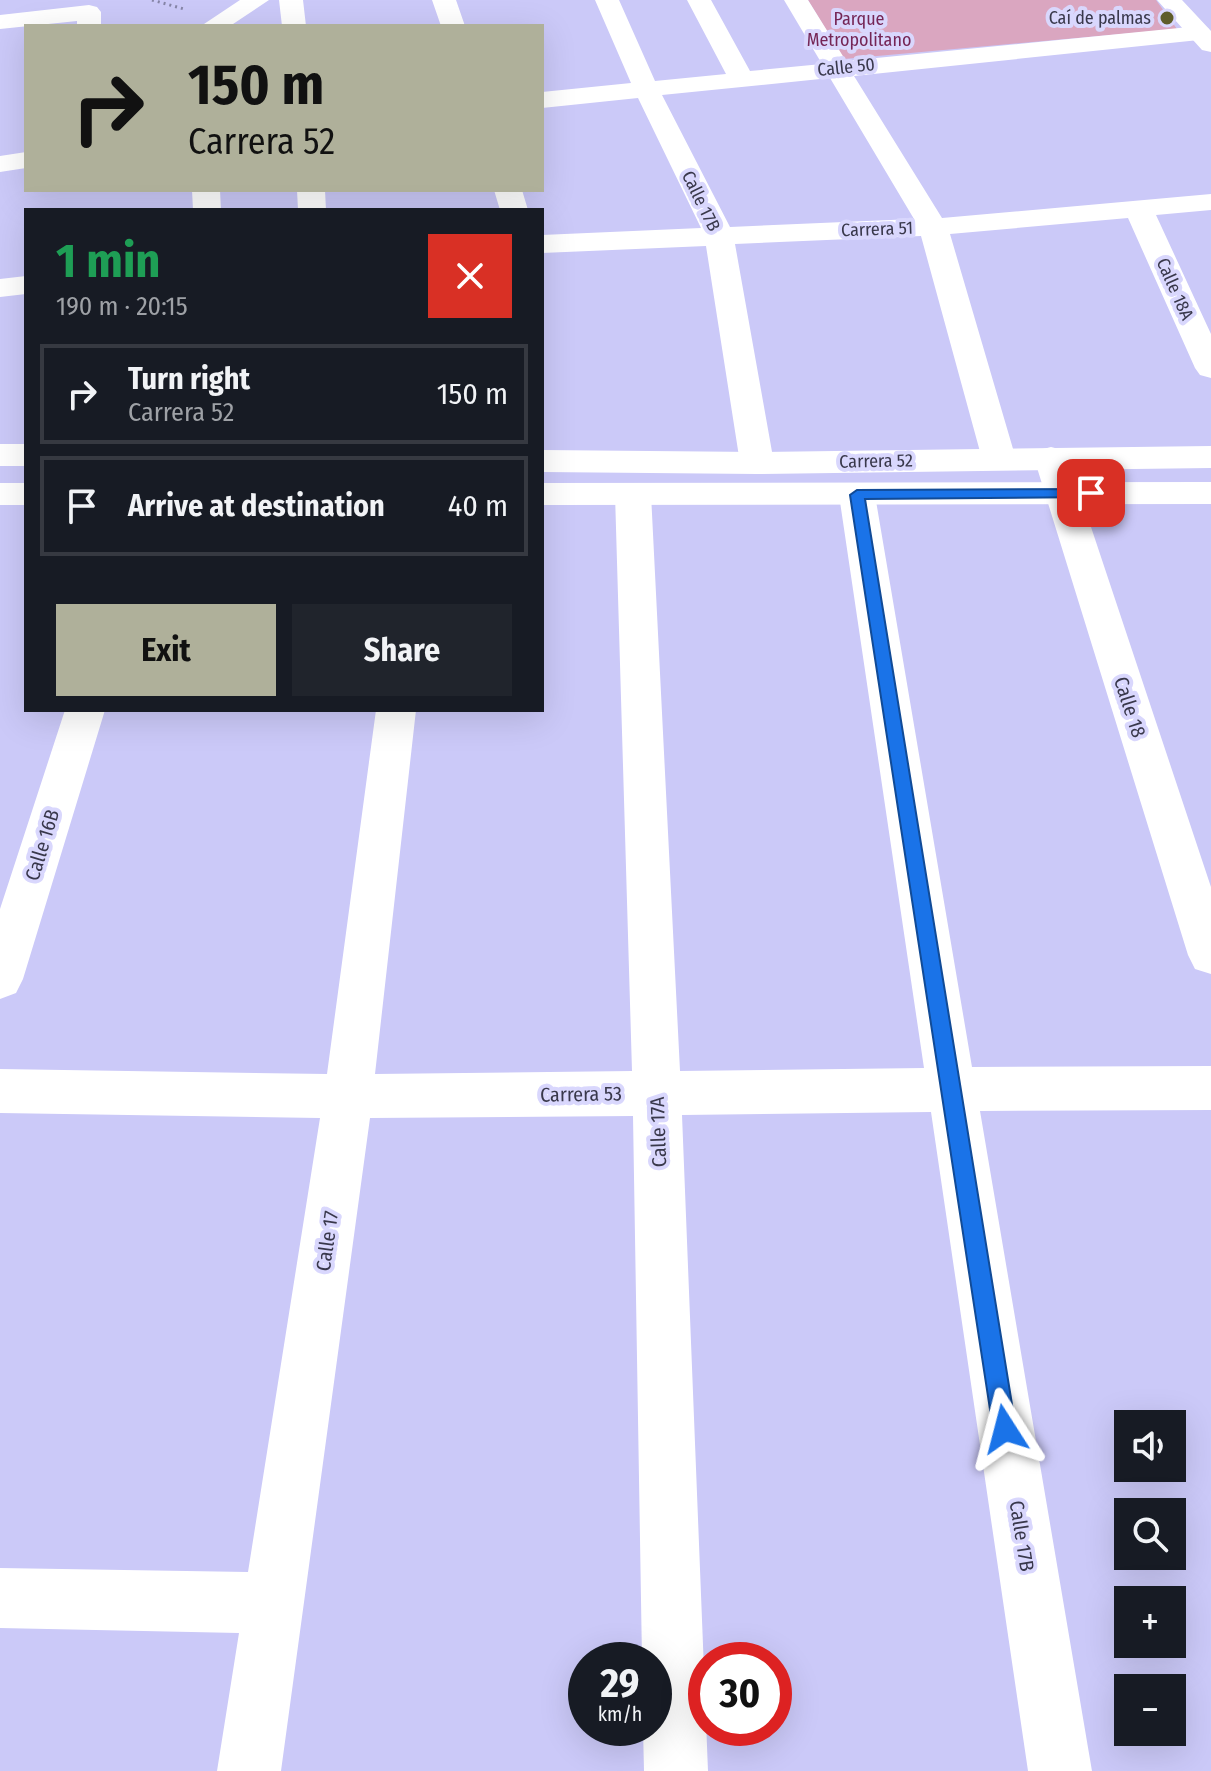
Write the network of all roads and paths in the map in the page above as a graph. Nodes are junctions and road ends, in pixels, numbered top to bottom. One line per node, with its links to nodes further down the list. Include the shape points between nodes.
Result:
1 (20, 0): 11 (street)
2 (257, 0): 12 (street)
3 (291, 0): 13 (street)
4 (444, 0): 14 (street)
5 (607, 0): 18 (street, Calle 17B)
6 (699, 0): 17 (street)
7 (796, 0): 16 (street)
8 (1169, 0): 15 (street)
9 (1198, 0): 15 (street)
10 (89, 19): 11 (street)
11 (0, 22)
12 (216, 24)
13 (294, 24)
14 (452, 24)
15 (1207, 31): 16 (street, Calle 50)
16 (835, 68): 17 (street, Calle 50); 24 (street)
17 (741, 78): 18 (street, Calle 50)
18 (646, 89): 19 (street, Calle 50); 25 (street, Calle 17B)
19 (544, 100)
20 (24, 160): 21 (street)
21 (0, 164)
22 (1211, 202): 23 (street, Carrera 51)
23 (1139, 210): 24 (street, Carrera 51); 29 (street, Calle 18A)
24 (933, 227): 25 (street, Carrera 51); 33 (street)
25 (719, 235): 26 (street, Carrera 51); 35 (street, Calle 17B)
26 (544, 244)
27 (24, 285): 28 (street)
28 (0, 288)
29 (1211, 368)
30 (0, 455): 31 (street)
31 (24, 455)
32 (1211, 457): 36 (street, Carrera 52)
33 (999, 459): 35 (street, Carrera 52); 36 (street, Carrera 52)
34 (544, 461): 35 (street, Carrera 52)
35 (757, 463)
36 (1056, 476): 37 (street, Carrera 52); 42 (street, Carrera 52); 45 (street, Calle 18)
37 (1211, 493)
38 (0, 494): 39 (street)
39 (24, 494)
40 (544, 494): 41 (street, Carrera 52)
41 (633, 494): 42 (street, Carrera 52); 50 (street, Calle 17A)
42 (857, 495): 47 (street, Calle 17B)
43 (84, 712): 46 (street, Calle 16B)
44 (396, 712): 51 (street, Calle 17)
45 (1211, 955)
46 (0, 979)
47 (949, 1087): 48 (street, Carrera 53); 50 (street, Carrera 53); 56 (street, Calle 17B)
48 (1211, 1088)
49 (0, 1091): 51 (street, Carrera 53)
50 (657, 1093): 51 (street, Carrera 53); 55 (street, Calle 17A)
51 (348, 1098): 53 (street, Calle 17)
52 (0, 1598): 53 (street)
53 (273, 1603): 54 (street, Calle 17)
54 (249, 1771)
55 (676, 1771)
56 (1060, 1771)

